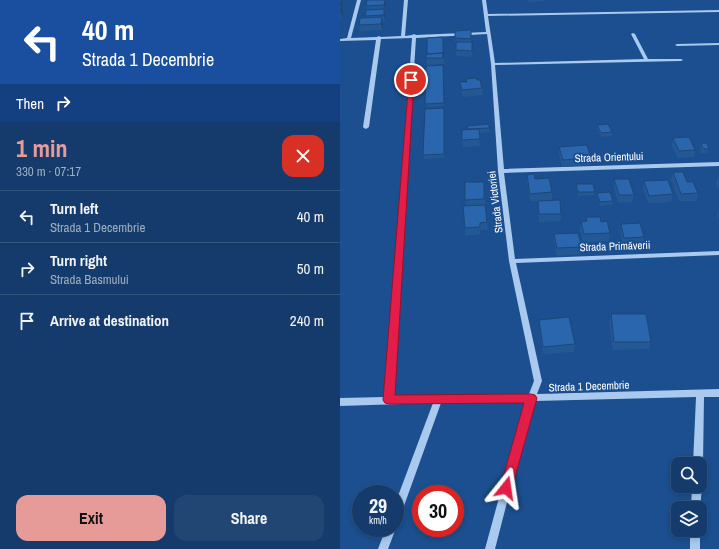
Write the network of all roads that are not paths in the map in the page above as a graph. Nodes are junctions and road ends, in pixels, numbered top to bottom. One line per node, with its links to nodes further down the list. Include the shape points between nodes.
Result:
1 (359, 0): 11 (street)
2 (406, 0): 9 (street)
3 (484, 0): 5 (street, Strada Victoriei)
4 (719, 11): 5 (street)
5 (487, 15): 6 (street, Strada Victoriei)
6 (489, 33): 8 (street); 17 (street, Strada Victoriei)
7 (633, 34): 16 (street)
8 (414, 35): 9 (street); 26 (street)
9 (404, 36): 10 (street)
10 (378, 37): 11 (street); 18 (street)
11 (349, 39): 12 (street)
12 (340, 40)
13 (719, 44): 14 (street)
14 (677, 45)
15 (681, 60): 16 (street)
16 (647, 61): 17 (street)
17 (493, 64): 20 (street, Strada Victoriei)
18 (366, 127)
19 (719, 164): 20 (street, Strada Orientului)
20 (500, 171): 22 (street, Strada Victoriei)
21 (719, 253): 22 (street, Strada Primăverii)
22 (512, 261): 25 (street, Strada Victoriei, via 538,381)
23 (700, 393): 24 (street, Strada 1 Decembrie); 25 (street, Strada 1 Decembrie); 29 (street)
24 (719, 393)
25 (531, 398): 27 (street, Strada 1 Decembrie); 34 (street, Strada Victoriei)
26 (389, 400): 27 (street, Strada 1 Decembrie); 28 (street, Strada 1 Decembrie)
27 (438, 400): 30 (street)
28 (340, 402)
29 (698, 457)
30 (404, 493)
31 (388, 537): 33 (street)
32 (695, 537): 35 (street)
33 (383, 549)
34 (490, 549)
35 (694, 549)

